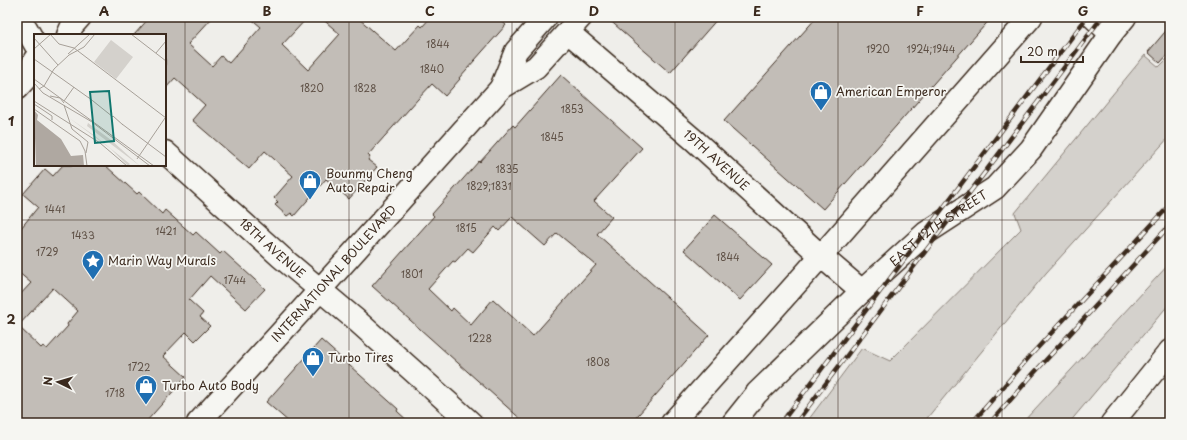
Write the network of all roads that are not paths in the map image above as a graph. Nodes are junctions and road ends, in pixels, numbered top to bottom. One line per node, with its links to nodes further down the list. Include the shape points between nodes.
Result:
1 (80, 17): 8 (main road)
2 (546, 17): 13 (main road, INTERNATIONAL BOULEVARD, via 516,51)
3 (1031, 17): 15 (main road)
4 (1093, 17): 9 (main road)
5 (1124, 17): 9 (main road, EAST 12TH STREET)
6 (17, 20): 10 (main road, via 26,28)
7 (575, 24): 13 (main road, INTERNATIONAL BOULEVARD, via 536,67); 15 (main road, 19TH AVENUE, via 694,140)
8 (68, 34)
9 (1111, 34): 17 (main road, EAST 12TH STREET, via 1032,149 995,188 926,233)
10 (34, 42)
11 (34, 61): 12 (main road, via 27,77)
12 (17, 88)
13 (501, 88): 16 (main road, INTERNATIONAL BOULEVARD)
14 (166, 153): 16 (main road, 18TH AVENUE)
15 (821, 256): 17 (main road, 19TH AVENUE); 21 (main road)
16 (320, 289): 19 (main road, INTERNATIONAL BOULEVARD); 20 (main road, 18TH AVENUE)
17 (862, 291): 22 (main road, EAST 12TH STREET, via 757,393)
18 (1170, 351): 23 (main road)
19 (198, 423)
20 (471, 423)
21 (672, 423)
22 (733, 423)
23 (1112, 423)

